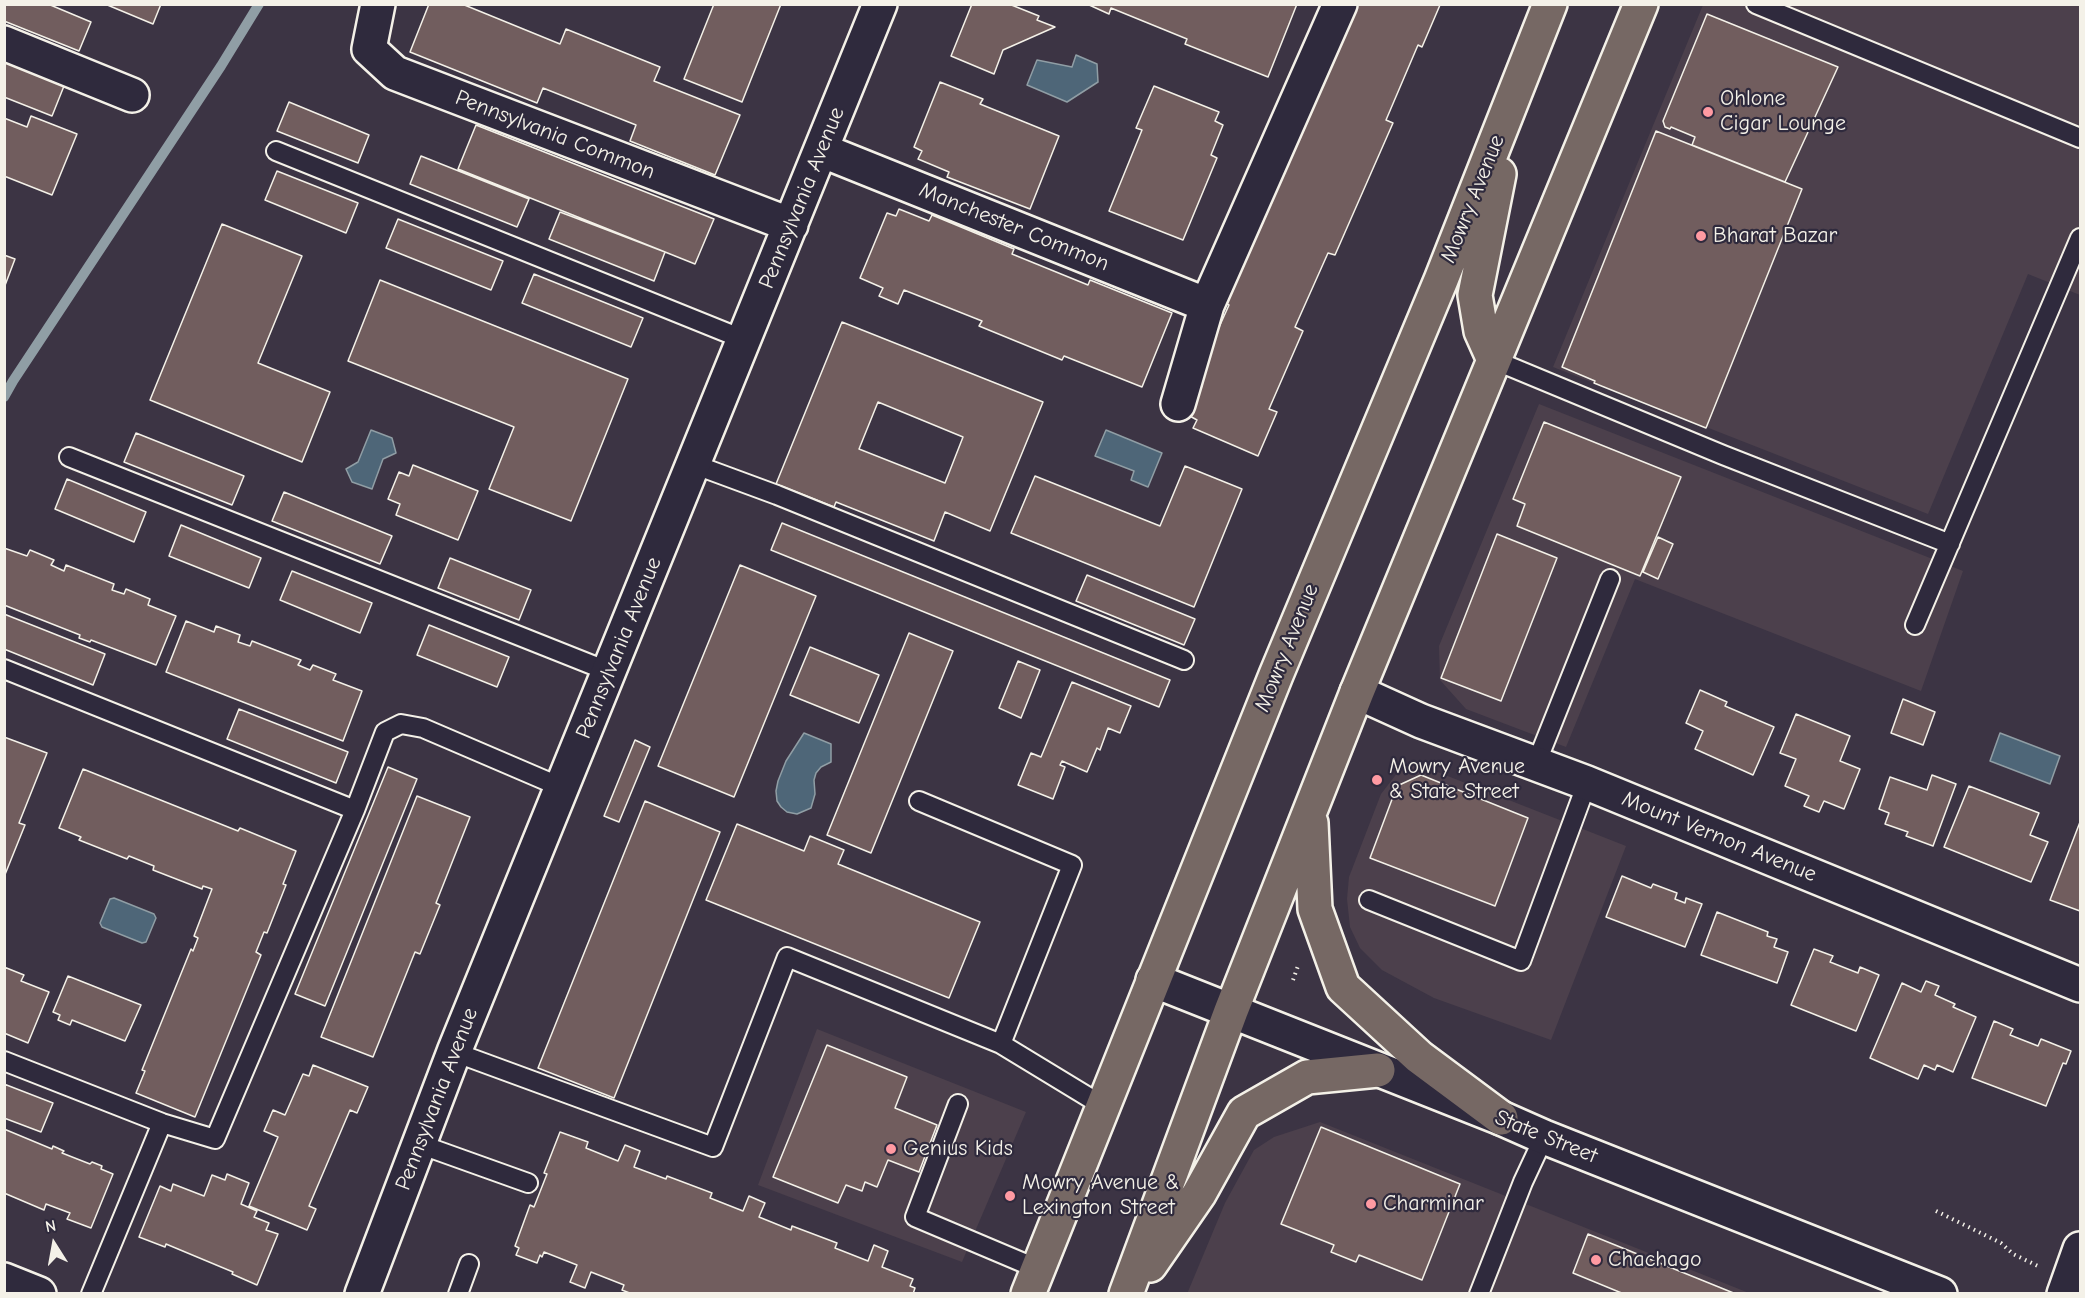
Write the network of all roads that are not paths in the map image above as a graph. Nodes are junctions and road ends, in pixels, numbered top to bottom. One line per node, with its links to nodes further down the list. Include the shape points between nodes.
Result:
1 (378, 4): 13 (street, Pennsylvania Common, via 369,49 395,73)
2 (880, 4): 11 (street, Pennsylvania Avenue)
3 (1340, 4): 15 (street)
4 (1551, 4): 9 (main road, Mowry Avenue)
5 (1641, 4): 17 (main road)
6 (1756, 4): 10 (lane)
7 (4, 43): 8 (street)
8 (132, 95)
9 (1513, 98): 17 (main road, via 1475,295 1481,331); 35 (main road, Mowry Avenue)
10 (2080, 138)
11 (820, 150): 13 (street, Pennsylvania Avenue); 15 (street, Manchester Common)
12 (276, 152): 16 (lane)
13 (791, 225): 16 (street, Pennsylvania Avenue)
14 (2080, 238): 21 (lane)
15 (1207, 305): 18 (street)
16 (745, 340): 20 (street, Pennsylvania Avenue)
17 (1494, 360): 21 (lane); 27 (main road)
18 (1178, 404)
19 (69, 457): 26 (lane)
20 (693, 464): 24 (lane); 26 (street, Pennsylvania Avenue)
21 (1950, 544): 23 (lane)
22 (1610, 579): 28 (lane)
23 (1915, 626)
24 (1184, 660)
25 (4, 669): 32 (lane)
26 (610, 672): 30 (street, Pennsylvania Avenue)
27 (1357, 692): 28 (street, Mount Vernon Avenue, via 1420,721); 33 (main road)
28 (1536, 764): 29 (street, Mount Vernon Avenue)
29 (1587, 783): 34 (lane, via 1521,961); 36 (street, Mount Vernon Avenue)
30 (563, 788): 32 (lane, via 423,728 401,724 385,732); 39 (street, Pennsylvania Avenue)
31 (919, 801): 38 (lane, via 1072,865)
32 (355, 810): 45 (lane, via 215,1139)
33 (1310, 812): 37 (main road); 44 (main road, via 1315,909 1343,987 1419,1057)
34 (1369, 900)
35 (1153, 980): 37 (street, State Street); 43 (main road, Mowry Avenue)
36 (2080, 985)
37 (1231, 1011): 41 (street, State Street); 57 (main road)
38 (1001, 1044): 39 (lane, via 787,957 713,1147); 43 (lane)
39 (454, 1052): 47 (street, Pennsylvania Avenue)
40 (4, 1061): 45 (lane)
41 (1378, 1070): 44 (street, State Street); 58 (main road, via 1307,1077 1244,1113 1199,1194)
42 (958, 1104): 52 (lane, via 915,1217)
43 (1103, 1106): 52 (main road, Mowry Avenue)
44 (1501, 1118): 46 (street, State Street)
45 (162, 1122): 54 (lane)
46 (1544, 1137): 59 (lane); 60 (street, State Street)
47 (419, 1144): 48 (lane); 55 (street, Pennsylvania Avenue)
48 (528, 1183)
49 (2080, 1249): 61 (street)
50 (469, 1264): 56 (lane)
51 (4, 1280): 53 (street)
52 (1033, 1281)
53 (39, 1293)
54 (91, 1293)
55 (362, 1293)
56 (458, 1293)
57 (1126, 1293)
58 (1130, 1293)
59 (1479, 1293)
60 (1940, 1293)
61 (2064, 1293)

